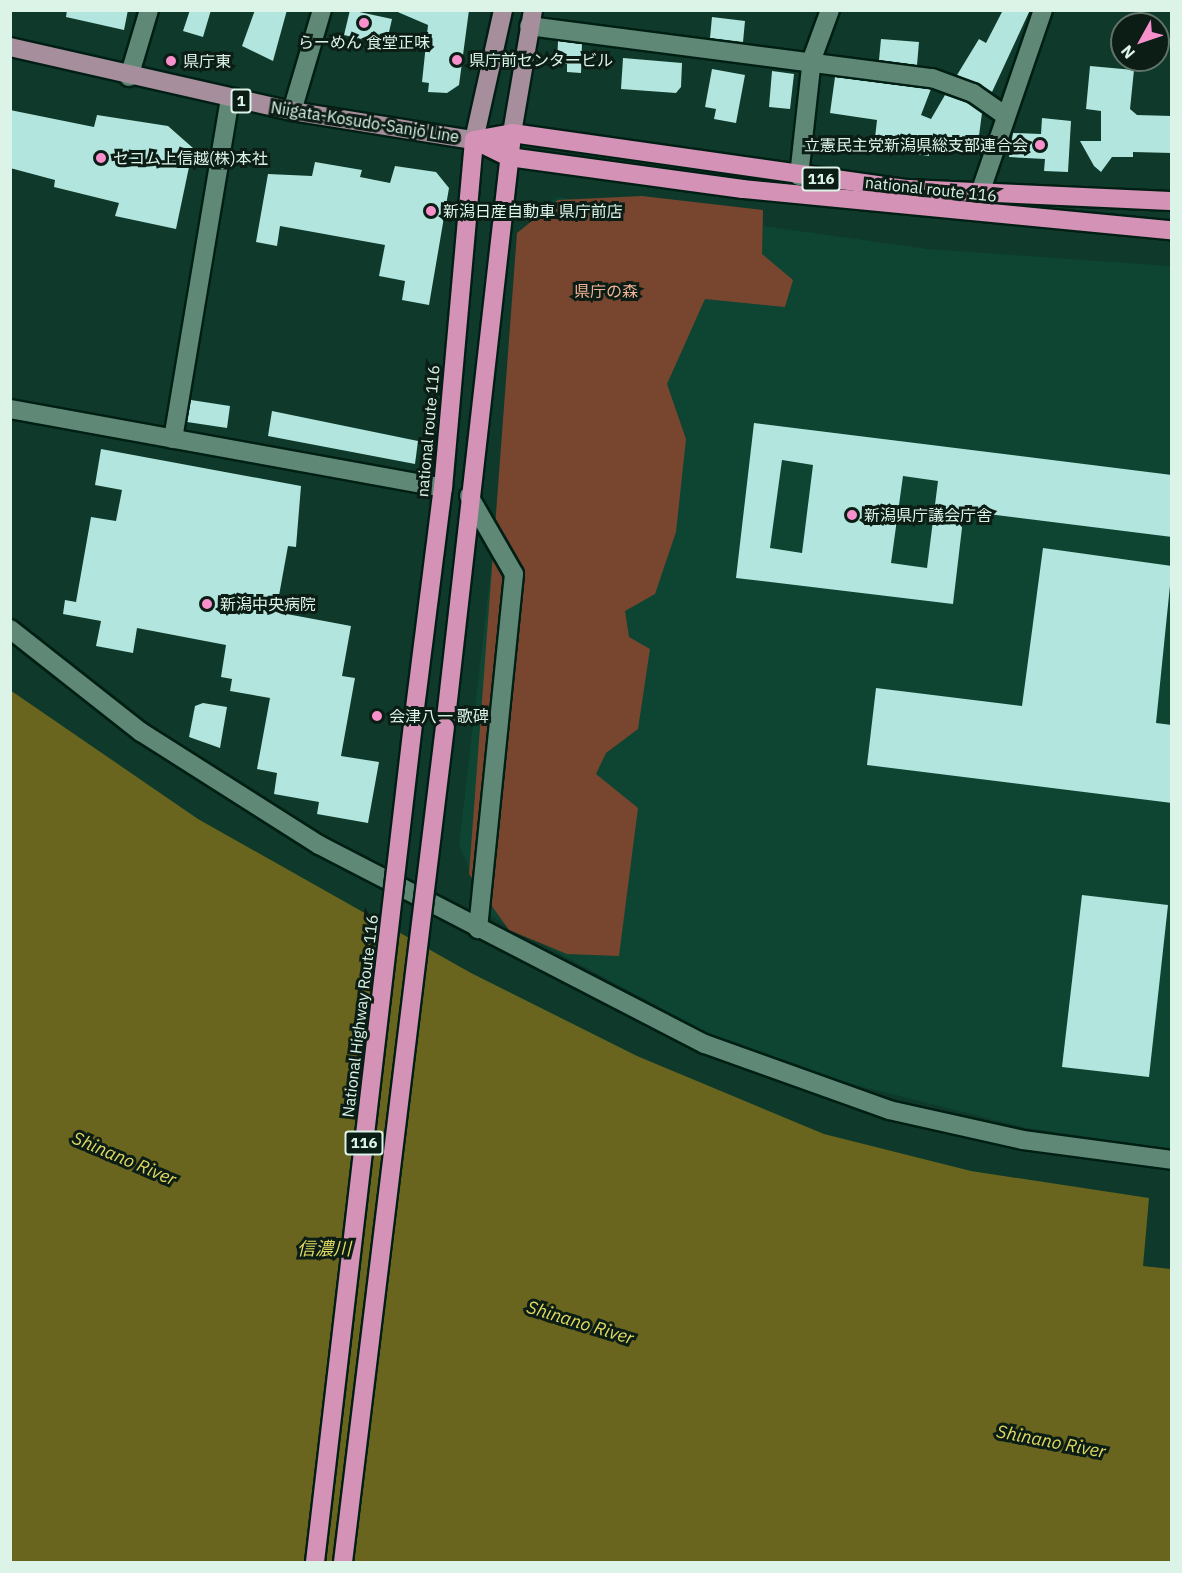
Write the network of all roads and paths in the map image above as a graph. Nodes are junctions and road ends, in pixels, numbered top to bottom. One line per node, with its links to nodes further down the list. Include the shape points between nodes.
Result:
1 (149, 10): 9 (street)
2 (322, 10): 11 (street)
3 (503, 10): 14 (main road)
4 (830, 10): 8 (street)
5 (1043, 10): 12 (street)
6 (531, 18): 8 (street); 13 (main road)
7 (10, 47): 9 (main road, Niigata-Kosudo-Sanjō Line / 1)
8 (812, 59): 12 (street, via 932,78 973,93); 16 (street)
9 (129, 77): 10 (main road, Niigata-Kosudo-Sanjō Line / 1)
10 (230, 98): 11 (main road, Niigata-Kosudo-Sanjō Line / 1); 21 (street)
11 (292, 111): 14 (main road, Niigata-Kosudo-Sanjō Line / 1)
12 (1005, 115): 17 (street)
13 (512, 133): 14 (highway, national route 116 / 116); 15 (highway, 116); 16 (highway, national route 116 / 116)
14 (474, 140): 15 (highway, national route 116 / 116); 22 (highway, national route 116 / 116)
15 (509, 157): 19 (highway, national route 116 / 116, via 743,189); 23 (highway, 116)
16 (798, 176): 17 (highway, national route 116 / 116, via 907,189)
17 (981, 190): 18 (highway, national route 116 / 116)
18 (1172, 201)
19 (1172, 230)
20 (10, 409): 21 (street)
21 (173, 439): 22 (street)
22 (443, 488): 25 (highway, national route 116 / 116)
23 (469, 496): 26 (street, via 514,574); 29 (highway, 116, bridge, via 445,727)
24 (10, 629): 26 (street, via 141,732 319,845)
25 (413, 724): 28 (highway, National Highway Route 116 / 116, bridge)
26 (478, 929): 27 (street, via 705,1044 889,1110 1023,1140)
27 (1172, 1160)
28 (315, 1563)
29 (343, 1563)

